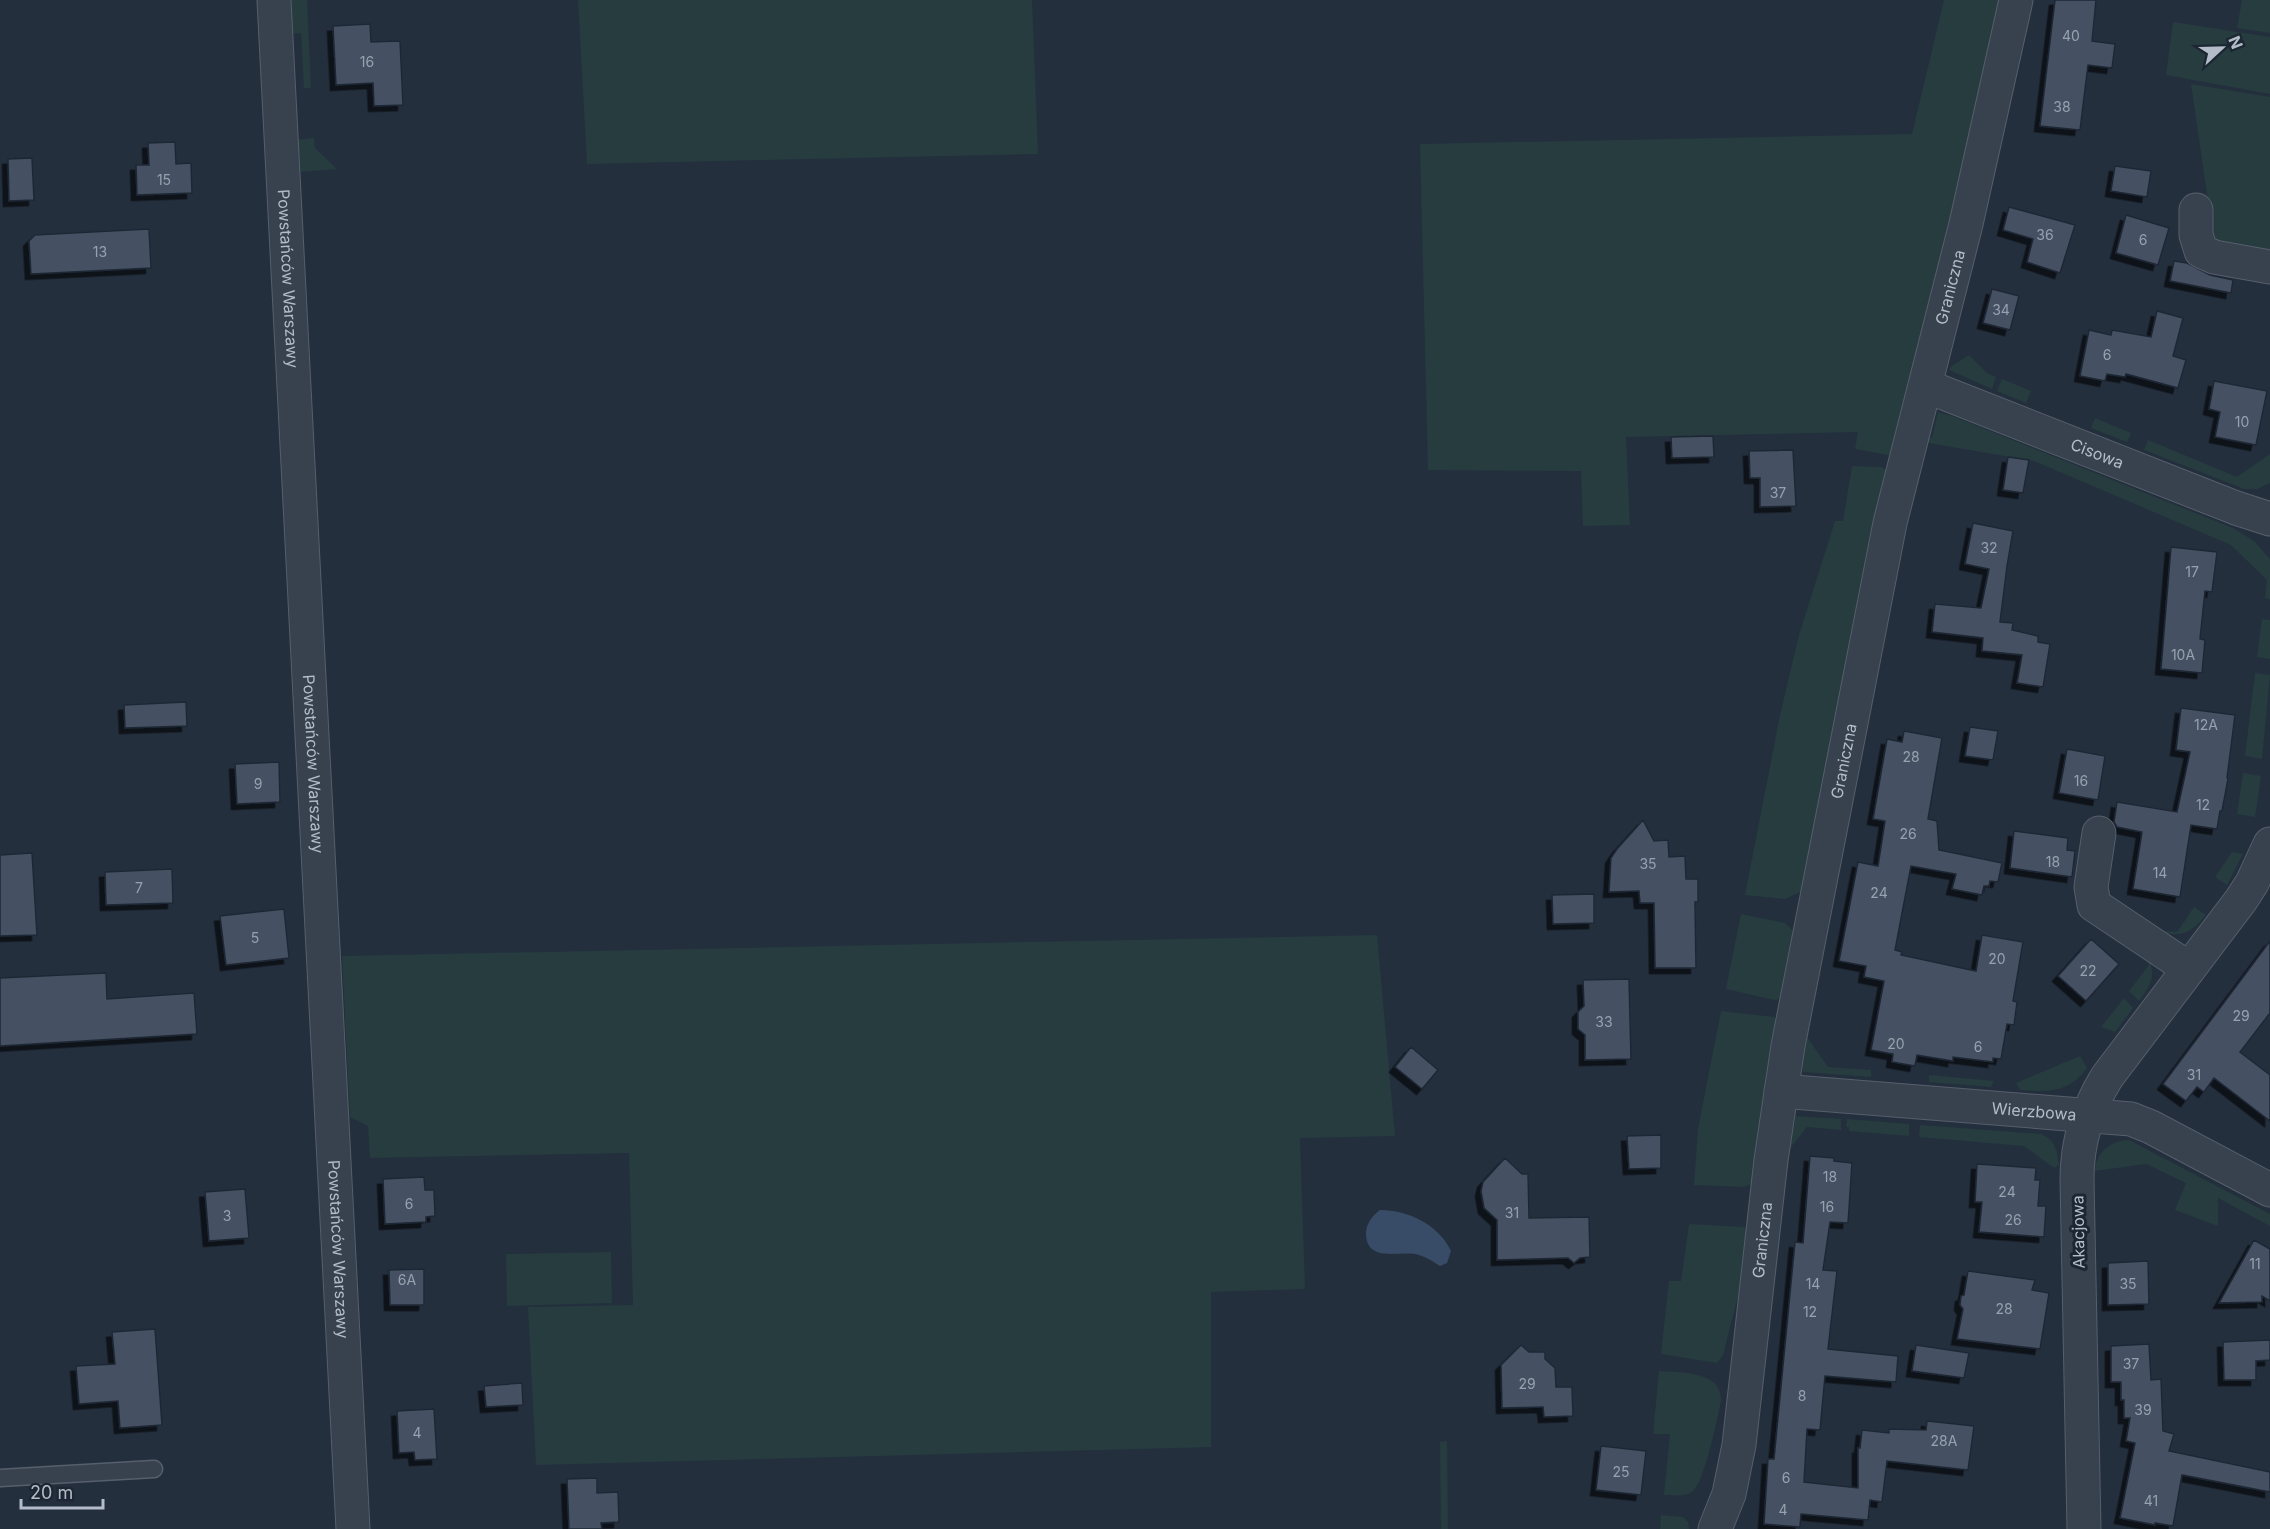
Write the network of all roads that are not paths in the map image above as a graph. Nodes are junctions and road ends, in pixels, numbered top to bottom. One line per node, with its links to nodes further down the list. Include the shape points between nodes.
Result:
1 (274, 0): 15 (street, Powstańców Warszawy)
2 (2016, 0): 5 (street, Graniczna)
3 (2196, 210): 4 (street, via 2196,235 2202,251 2214,258)
4 (2270, 267)
5 (1926, 386): 6 (street, Cisowa); 10 (street, Graniczna, via 1890,523)
6 (2270, 519)
7 (2098, 833): 9 (street, via 2091,887 2094,905)
8 (2270, 844): 9 (street, Akacjowa, via 2252,883)
9 (2188, 968): 11 (street, Akacjowa, via 2107,1077)
10 (1780, 1091): 11 (street, Wierzbowa); 16 (street, Graniczna, via 1739,1445 1729,1494)
11 (2088, 1115): 12 (street, Wierzbowa, via 2125,1118 2151,1127); 17 (street, Akacjowa, via 2077,1158)
12 (2270, 1190)
13 (154, 1469): 14 (lane)
14 (0, 1478)
15 (353, 1529)
16 (1715, 1529)
17 (2084, 1529)

